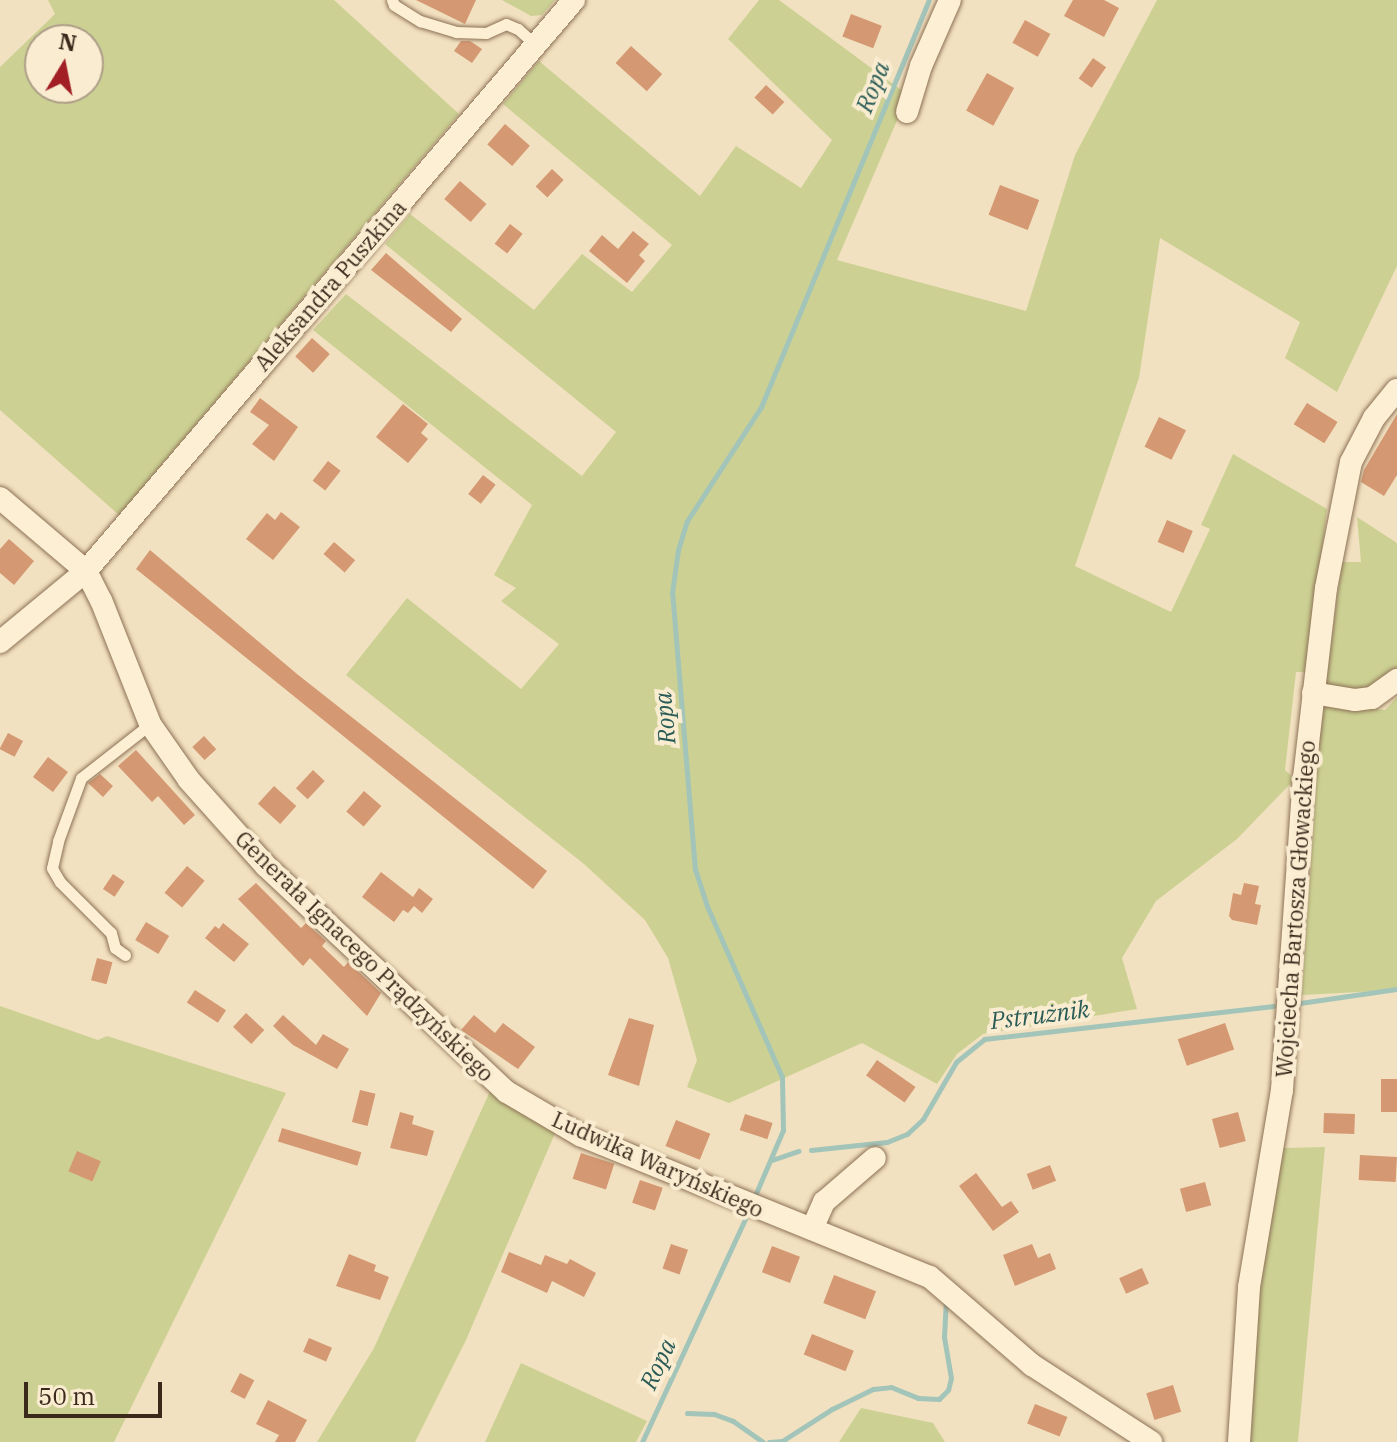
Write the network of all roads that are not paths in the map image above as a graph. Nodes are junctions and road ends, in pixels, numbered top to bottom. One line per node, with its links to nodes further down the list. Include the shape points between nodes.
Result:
1 (392, 0): 4 (lane, via 420,21 456,32 486,33 506,24)
2 (574, 0): 4 (street, Aleksandra Puszkina)
3 (950, 0): 5 (street)
4 (536, 45): 8 (street, Aleksandra Puszkina)
5 (907, 112)
6 (1397, 390): 11 (street, Wojciecha Bartosza Głowackiego, via 1374,418 1345,479)
7 (0, 498): 8 (street)
8 (86, 571): 9 (street, Aleksandra Puszkina); 12 (street, Generała Ignacego Prądzyńskiego)
9 (0, 642)
10 (1397, 680): 11 (street, via 1372,698)
11 (1313, 693): 18 (street, Wojciecha Bartosza Głowackiego, via 1282,1090 1249,1287)
12 (150, 724): 13 (lane, via 81,778 52,868); 14 (street, Generała Ignacego Prądzyńskiego, via 189,780 266,866)
13 (125, 955)
14 (507, 1092): 16 (street, Ludwika Waryńskiego, via 580,1135)
15 (875, 1158): 16 (street, via 824,1202)
16 (812, 1229): 17 (street, Ludwika Waryńskiego, via 930,1277 1032,1365)
17 (1151, 1442)
18 (1239, 1442)

